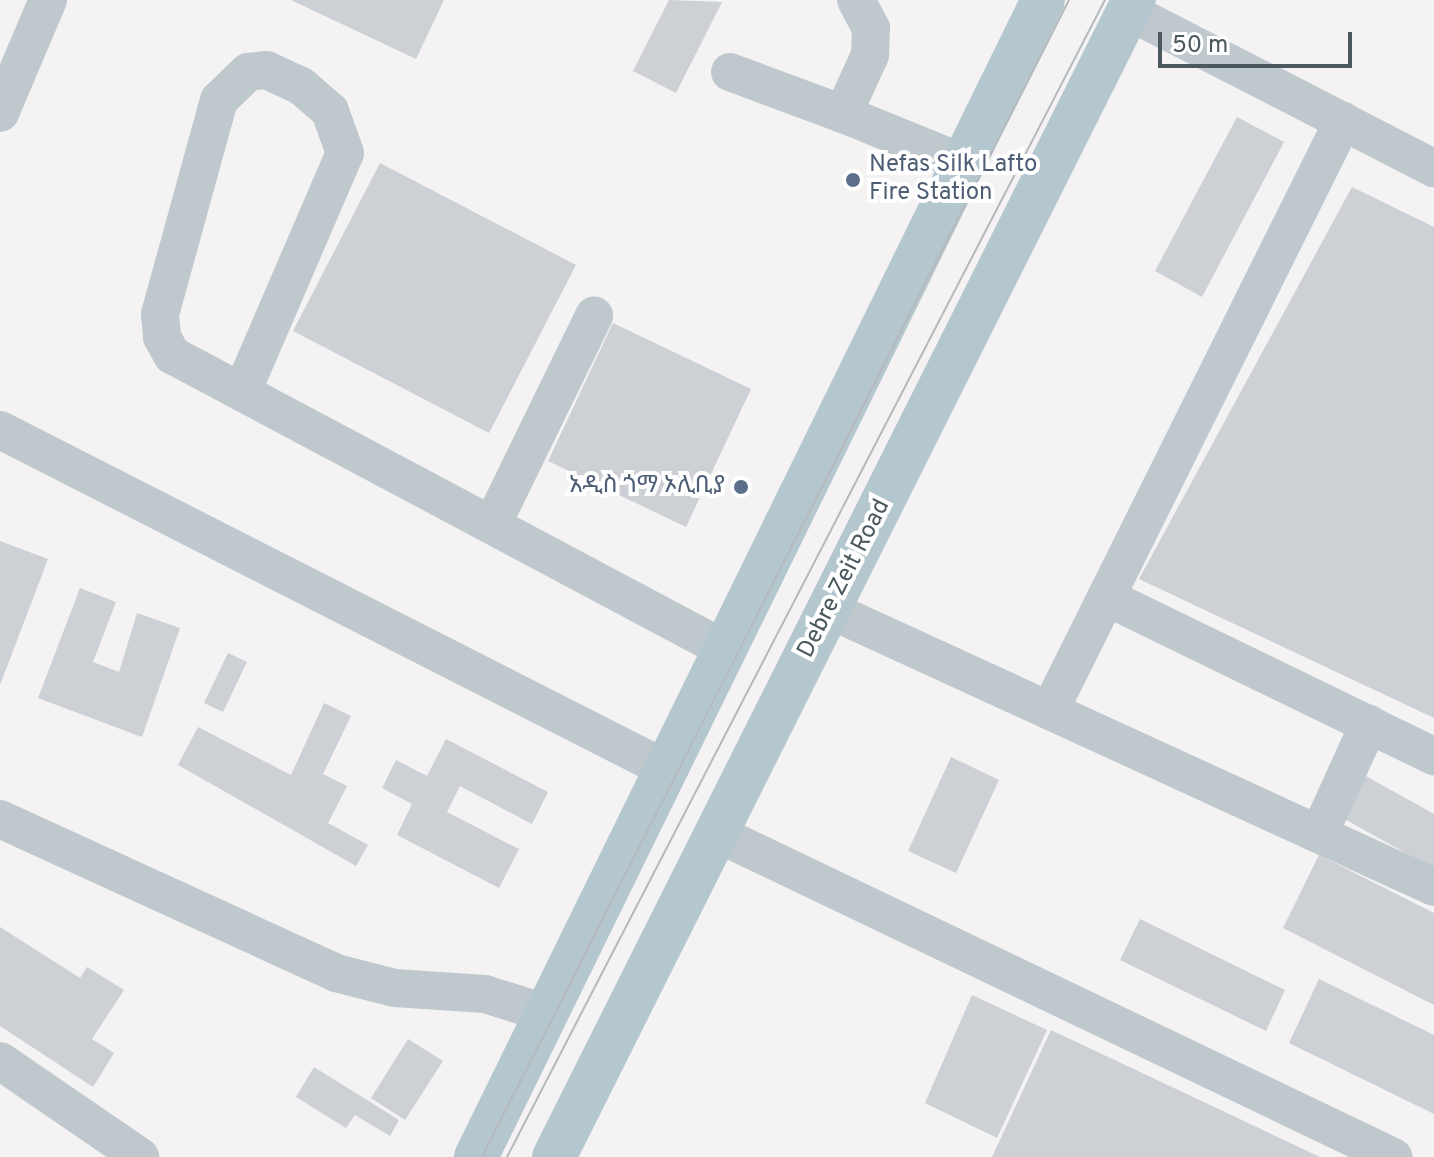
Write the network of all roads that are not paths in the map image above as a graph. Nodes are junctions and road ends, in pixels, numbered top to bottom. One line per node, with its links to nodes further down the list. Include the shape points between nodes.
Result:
1 (48, 0): 6 (lane)
2 (856, 0): 7 (lane, via 871,28 870,55)
3 (1043, 0): 9 (main road)
4 (1131, 6): 8 (lane); 16 (main road, Debre Zeit Road)
5 (730, 72): 7 (lane)
6 (0, 113)
7 (843, 114): 9 (lane)
8 (1343, 121): 10 (lane); 15 (lane)
9 (966, 164): 17 (main road)
10 (1434, 168)
11 (594, 316): 14 (lane)
12 (242, 392): 12 (lane, via 172,355 162,337 160,314 219,100 248,72 266,70 301,86 330,111 345,153); 14 (lane)
13 (0, 430): 21 (lane)
14 (492, 525): 17 (lane)
15 (1106, 597): 18 (lane); 19 (lane)
16 (830, 610): 18 (lane); 23 (main road, Debre Zeit Road)
17 (726, 650): 21 (main road)
18 (1050, 710): 24 (lane)
19 (1369, 724): 20 (lane); 24 (lane)
20 (1434, 756)
21 (668, 770): 26 (main road)
22 (0, 819): 26 (lane, via 336,973 395,988 485,994)
23 (716, 833): 30 (main road, Debre Zeit Road); 31 (lane)
24 (1319, 834): 25 (lane)
25 (1434, 887)
26 (548, 1014): 29 (main road)
27 (0, 1061): 28 (lane)
28 (140, 1157)
29 (476, 1157)
30 (554, 1157)
31 (1393, 1157)

